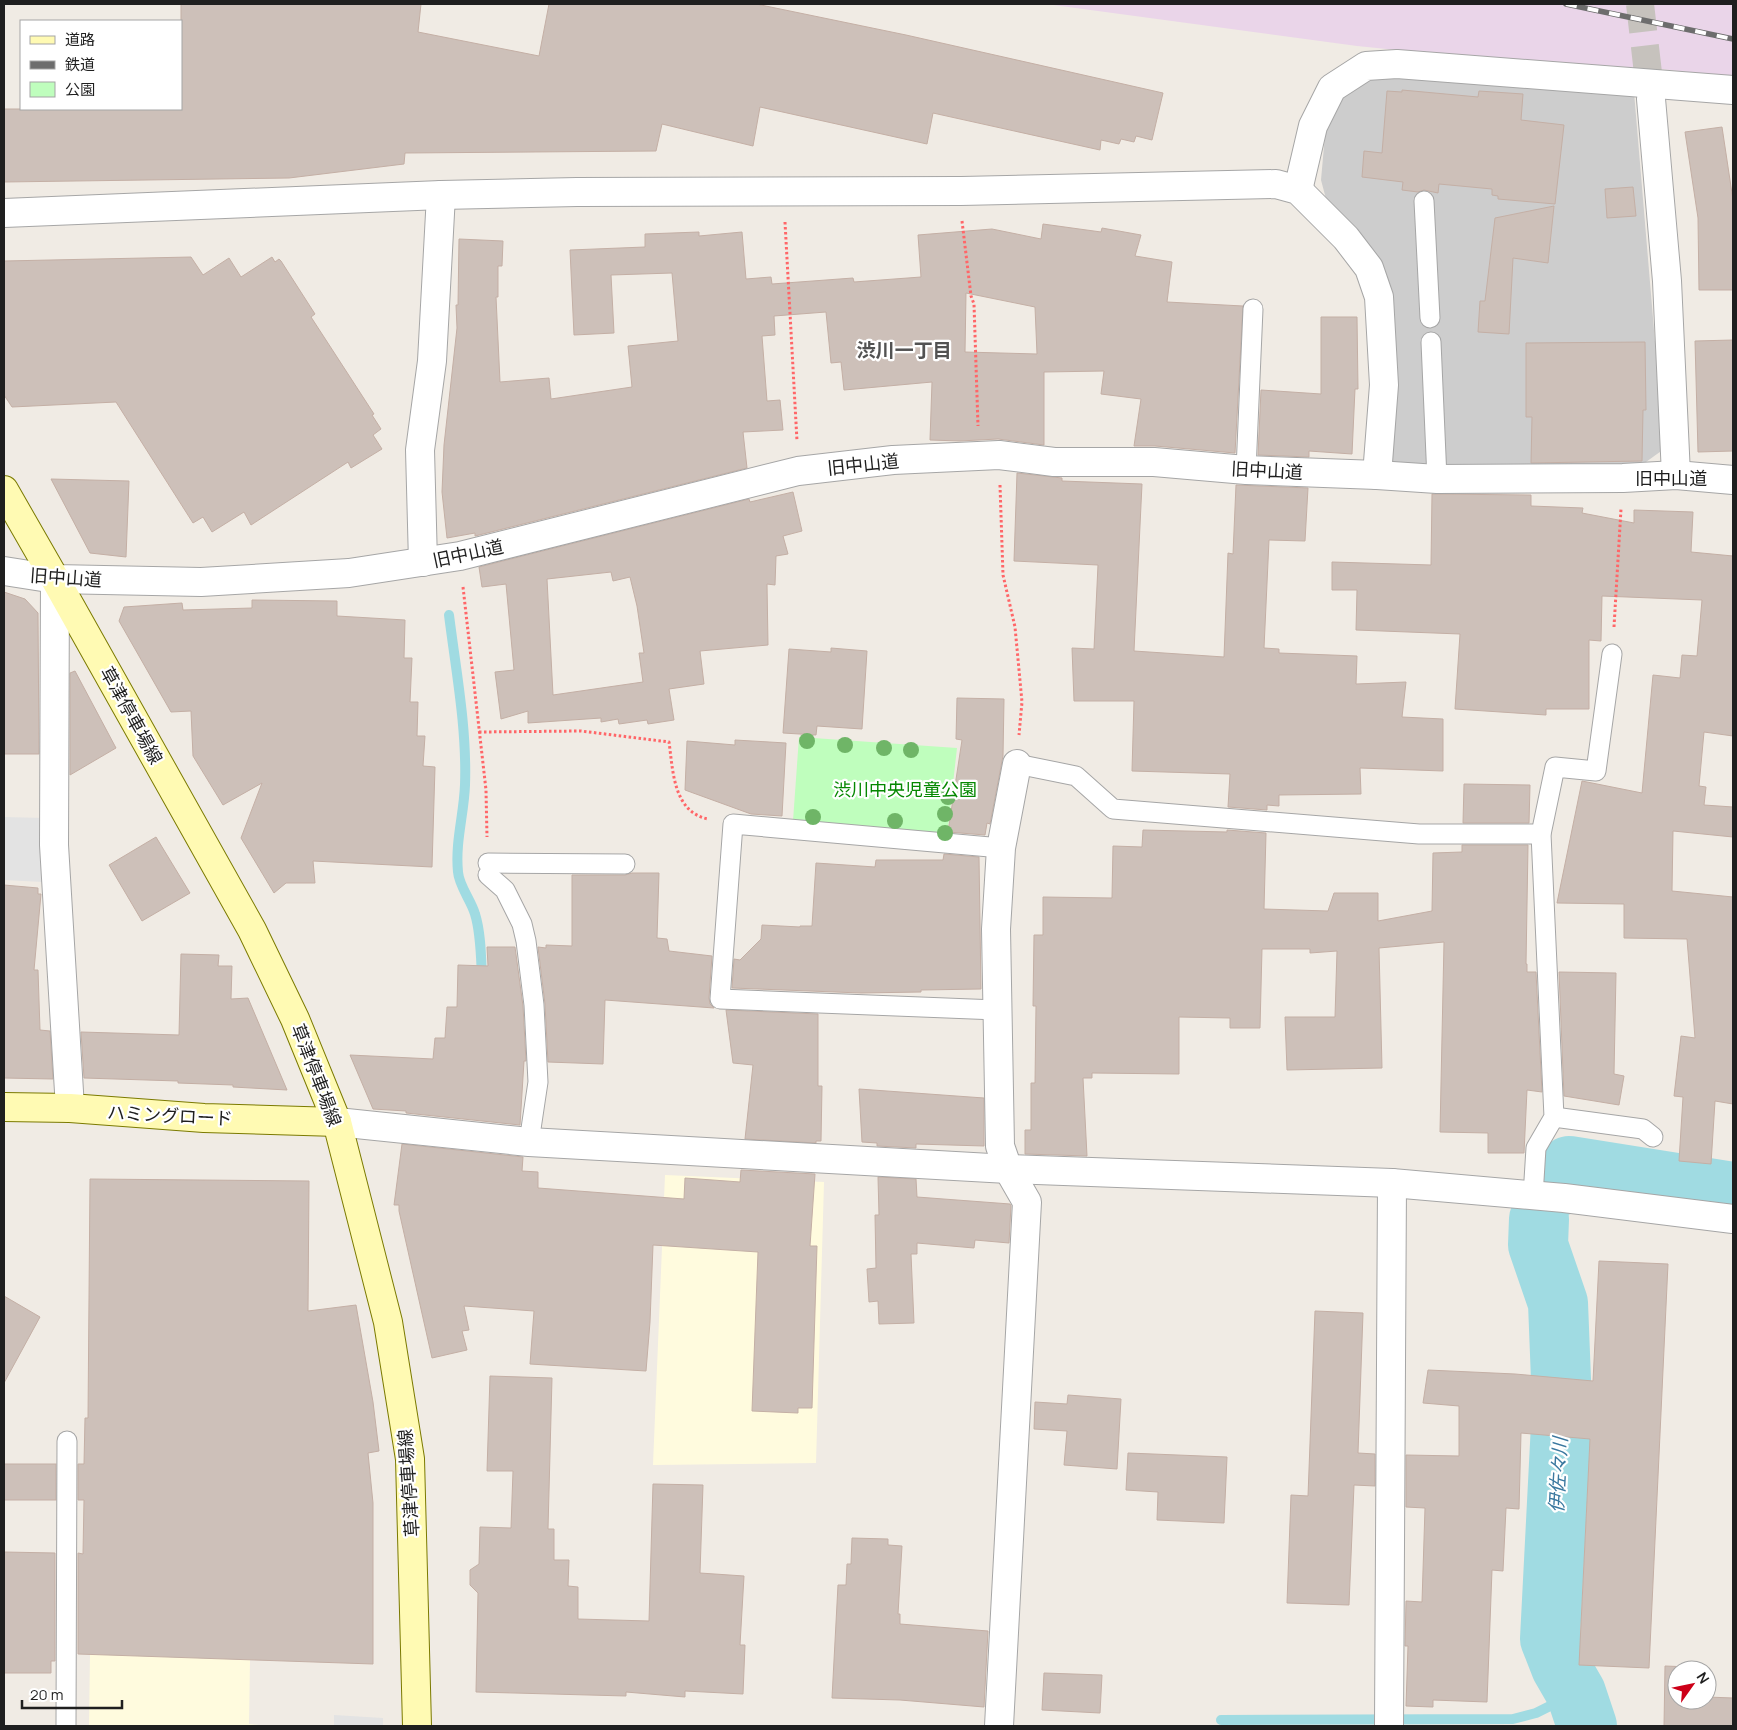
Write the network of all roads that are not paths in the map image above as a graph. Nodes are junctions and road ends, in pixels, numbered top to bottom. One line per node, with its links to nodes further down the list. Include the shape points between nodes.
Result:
1 (1733, 90): 3 (street, via 1397,64 1366,66 1332,88 1313,126)
2 (1651, 99): 12 (street, via 1667,281)
3 (1298, 190): 4 (street, via 1276,184); 11 (street, via 1346,238 1370,268 1379,298 1384,385)
4 (441, 196): 6 (street); 16 (street, via 432,361 420,450)
5 (1424, 201): 8 (lane)
6 (4, 213)
7 (1254, 309): 10 (lane)
8 (1430, 318)
9 (1431, 342): 13 (lane)
10 (1246, 470): 11 (street, 旧中山道); 16 (street, 旧中山道, via 1154,462 1054,462 989,455 893,460 798,472 460,556)
11 (1377, 475): 13 (street, 旧中山道)
12 (1676, 475): 13 (street, 旧中山道); 14 (street, 旧中山道)
13 (1437, 479)
14 (1733, 480)
15 (4, 490): 18 (main road, 草津停車場線)
16 (423, 562): 18 (street, 旧中山道, via 349,573 201,582)
17 (4, 572): 18 (street, 旧中山道)
18 (55, 579): 26 (street, via 54,844); 28 (main road, 草津停車場線, via 252,930 295,1019)
19 (1612, 654): 21 (lane, via 1596,770 1555,767)
20 (1017, 764): 21 (lane, via 1076,776 1113,809 1419,834); 22 (street)
21 (1541, 834): 27 (lane)
22 (1001, 848): 24 (street, via 996,929); 24 (lane, via 733,824 720,999)
23 (625, 864): 30 (lane, via 488,869 505,890 522,924 526,941 534,1005 538,1082)
24 (997, 1010): 31 (street, via 1000,1146)
25 (4, 1107): 26 (main road, ハミングロード)
26 (70, 1108): 28 (main road, ハミングロード, via 204,1118)
27 (1554, 1117): 29 (lane, via 1643,1129); 33 (lane, via 1536,1148)
28 (336, 1122): 30 (street); 37 (main road, 草津停車場線, via 388,1322 410,1459)
29 (1653, 1137)
30 (529, 1142): 31 (street)
31 (1008, 1169): 32 (street); 38 (street, via 1027,1202)
32 (1392, 1183): 33 (street); 39 (street)
33 (1533, 1196): 34 (street)
34 (1733, 1219)
35 (67, 1441): 36 (lane)
36 (66, 1726)
37 (417, 1726)
38 (999, 1726)
39 (1389, 1726)

